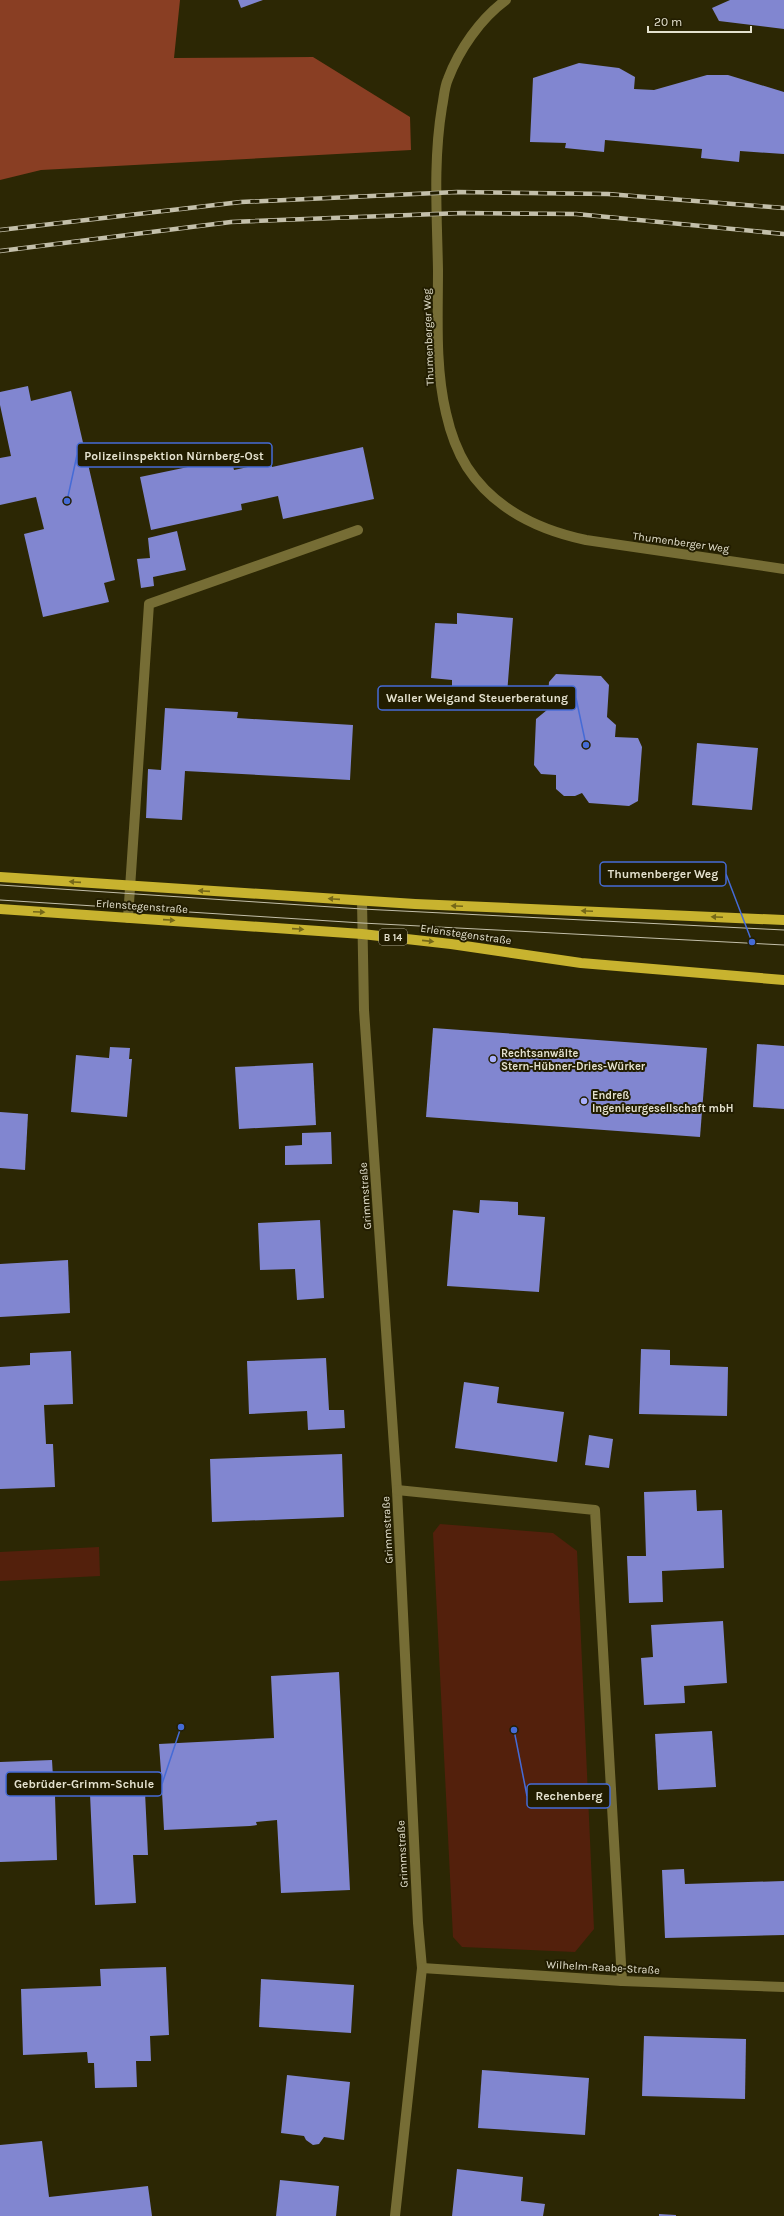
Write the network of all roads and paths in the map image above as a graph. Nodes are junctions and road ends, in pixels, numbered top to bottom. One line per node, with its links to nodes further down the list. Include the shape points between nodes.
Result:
1 (506, 0): 3 (street, Thumenberger Weg, via 467,42 447,80 436,150 440,375 446,413 467,467 495,499 512,512 561,535)
2 (358, 530): 5 (street, via 149,604)
3 (784, 569)
4 (0, 877): 5 (main road, Erlenstegenstraße, one-way to 4)
5 (130, 886): 6 (main road, Erlenstegenstraße, one-way to 5); 8 (street)
6 (362, 901): 9 (main road, Erlenstegenstraße, one-way to 6); 10 (street, Grimmstraße)
7 (0, 909): 8 (main road, Erlenstegenstraße / B 14, one-way to 8)
8 (128, 918): 10 (main road, Erlenstegenstraße / B 14, one-way to 10)
9 (784, 920)
10 (362, 934): 11 (main road, Erlenstegenstraße / B 14, one-way to 11, via 581,963); 12 (street, Grimmstraße, via 364,1010)
11 (784, 980)
12 (397, 1490): 13 (street, Grimmstraße); 14 (street, Grimmstraße, via 595,1510)
13 (422, 1968): 14 (street, Wilhelm-Raabe-Straße); 16 (street, Grimmstraße)
14 (622, 1981): 15 (street, Wilhelm-Raabe-Straße)
15 (784, 1987)
16 (395, 2216)

